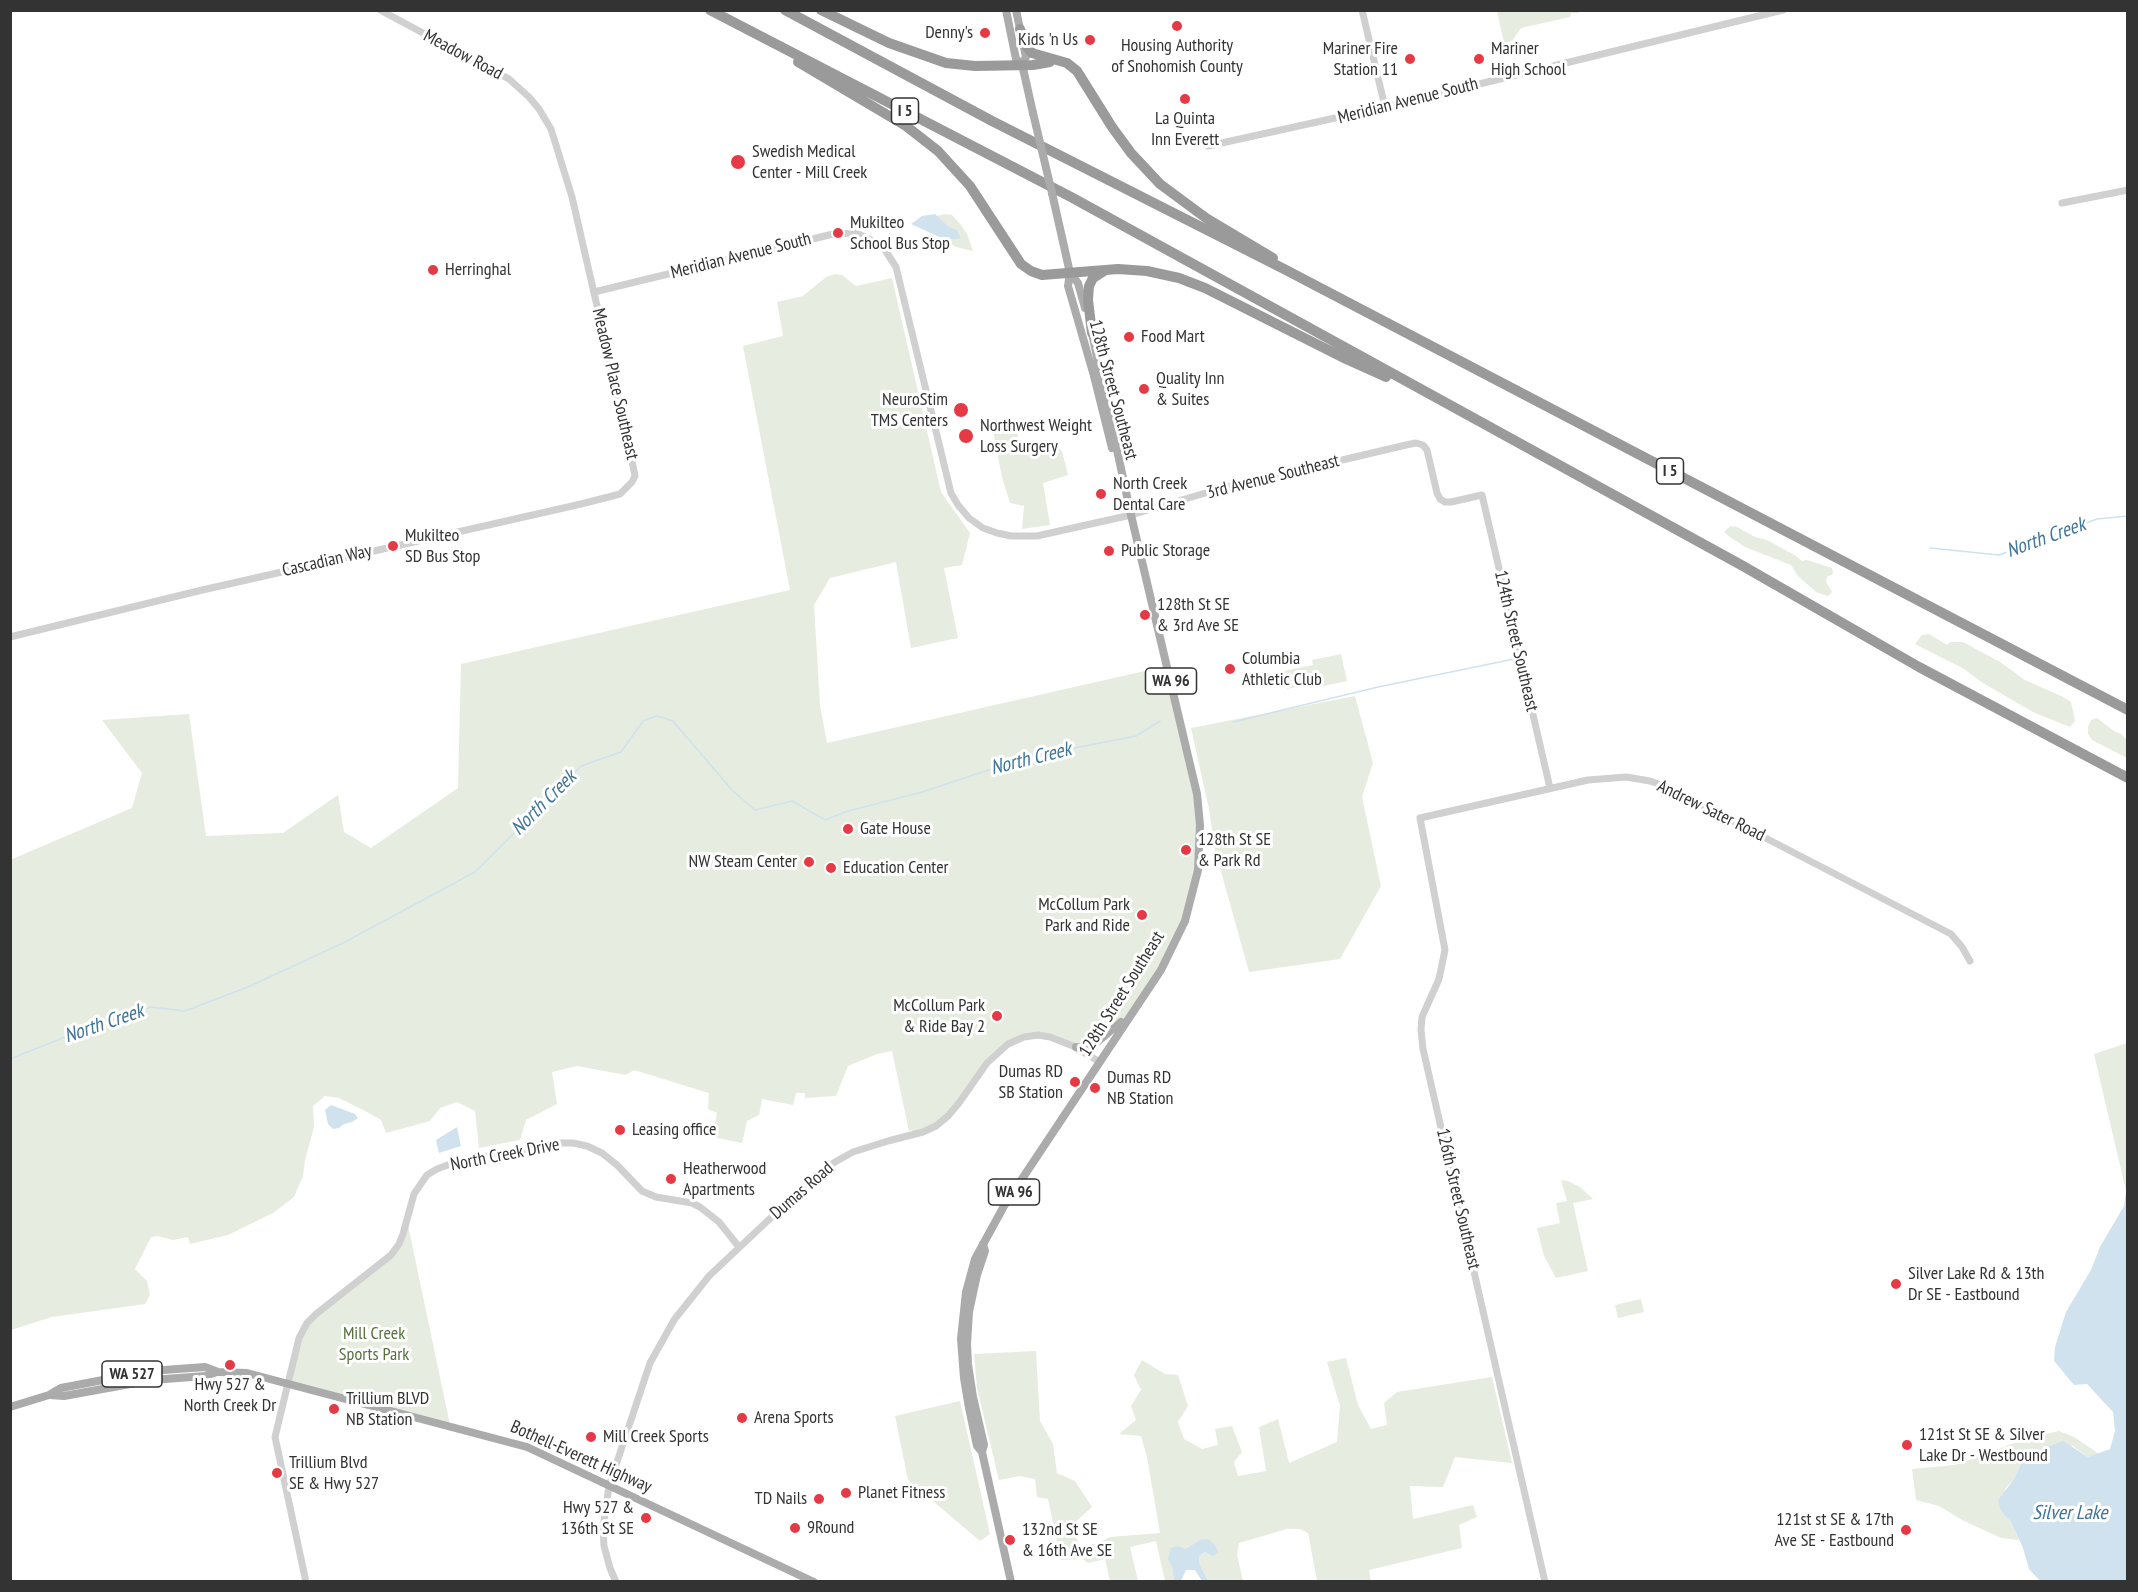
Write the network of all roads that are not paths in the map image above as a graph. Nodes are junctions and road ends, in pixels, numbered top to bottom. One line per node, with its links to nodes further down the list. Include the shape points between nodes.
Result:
1 (380, 10): 20 (street, Meadow Road, via 509,79 539,109 564,166)
2 (710, 10): 9 (highway, I 5)
3 (785, 10): 18 (highway, I 5)
4 (821, 10): 12 (highway, via 889,43 936,60 975,66)
5 (1006, 10): 12 (main road, via 1016,59)
6 (1016, 10): 10 (main road)
7 (1362, 10): 13 (street)
8 (1783, 10): 13 (street, Meridian Avenue South)
9 (739, 25): 19 (highway, via 927,142 970,186 1021,264 1042,275); 23 (highway, I 5, via 1071,197)
10 (1020, 28): 11 (highway, via 1032,53); 12 (main road, via 1026,57)
11 (1060, 61): 12 (highway); 18 (highway, via 1077,71 1122,141 1160,184 1206,218 1269,254)
12 (1022, 64): 19 (main road, 128th Street Southeast / WA 96, bridge)
13 (1385, 107): 14 (street, Meridian Avenue South)
14 (1208, 146)
15 (2127, 190): 16 (street)
16 (2062, 203)
17 (1110, 269): 19 (highway); 21 (highway, via 1096,275 1089,286); 23 (highway, via 1155,272 1193,283)
18 (1284, 269): 30 (highway, I 5)
19 (1070, 273): 21 (main road, 128th Street Southeast / WA 96, via 1078,283); 22 (main road, 128th Street Southeast / WA 96, via 1068,286)
20 (594, 292): 25 (street, Meadow Place Southeast); 28 (street, Meridian Avenue South, via 833,234 855,233 871,240 885,250 896,267 951,493 969,518)
21 (1092, 333): 24 (main road, 128th Street Southeast / WA 96)
22 (1094, 376): 24 (main road); 27 (main road, 128th Street Southeast / WA 96)
23 (1454, 407): 31 (highway, I 5, via 1919,667)
24 (1111, 415): 27 (main road, 128th Street Southeast / WA 96)
25 (635, 476): 29 (street, Cascadian Way, via 620,494)
26 (1482, 495): 27 (street, 3rd Avenue Southeast, via 1451,502 1440,499 1427,450 1416,443 1230,486); 32 (street, 124th Street Southeast)
27 (1131, 514): 28 (street, 3rd Avenue Southeast, via 1037,536 1011,536); 35 (main road, 128th Street Southeast / WA 96, via 1197,794 1200,825 1198,870 1185,921 1161,970)
28 (983, 528)
29 (10, 637)
30 (2127, 710)
31 (2127, 778)
32 (1550, 788): 33 (street, Andrew Sater Road); 34 (street, Andrew Sater Road, via 1626,777 1666,787 1951,934)
33 (1420, 818): 46 (street, 126th Street Southeast, via 1445,950 1439,979 1422,1017 1423,1049)
34 (1970, 961)
35 (1133, 1011): 36 (main road, via 1098,1043); 37 (main road, 128th Street Southeast / WA 96)
36 (1076, 1047): 37 (street, Dumas Road); 38 (street, Dumas Road, via 1038,1035 1008,1044 987,1062 953,1110 936,1126 853,1152 834,1162)
37 (1100, 1062): 45 (main road, 128th Street Southeast / WA 96, via 978,1250 966,1292 961,1339 964,1378)
38 (740, 1247): 39 (street, North Creek Drive, via 710,1213 692,1203 642,1191 617,1165 587,1146 558,1143 453,1163 422,1181 414,1194 399,1244 391,1255 307,1323 299,1338); 41 (street, Dumas Road, via 709,1276 674,1320 650,1363)
39 (287, 1385): 40 (main road, Bothell-Everett Highway / WA 527, via 247,1373 218,1372 64,1396 49,1395); 41 (main road, Bothell-Everett Highway / WA 527, via 506,1441); 42 (street, North Creek Drive, via 274,1437)
40 (10, 1407)
41 (609, 1486): 43 (street, Dumas Road, via 604,1546); 44 (main road, Bothell-Everett Highway / WA 527)
42 (306, 1581)
43 (616, 1581)
44 (814, 1581)
45 (1011, 1581)
46 (1545, 1581)

